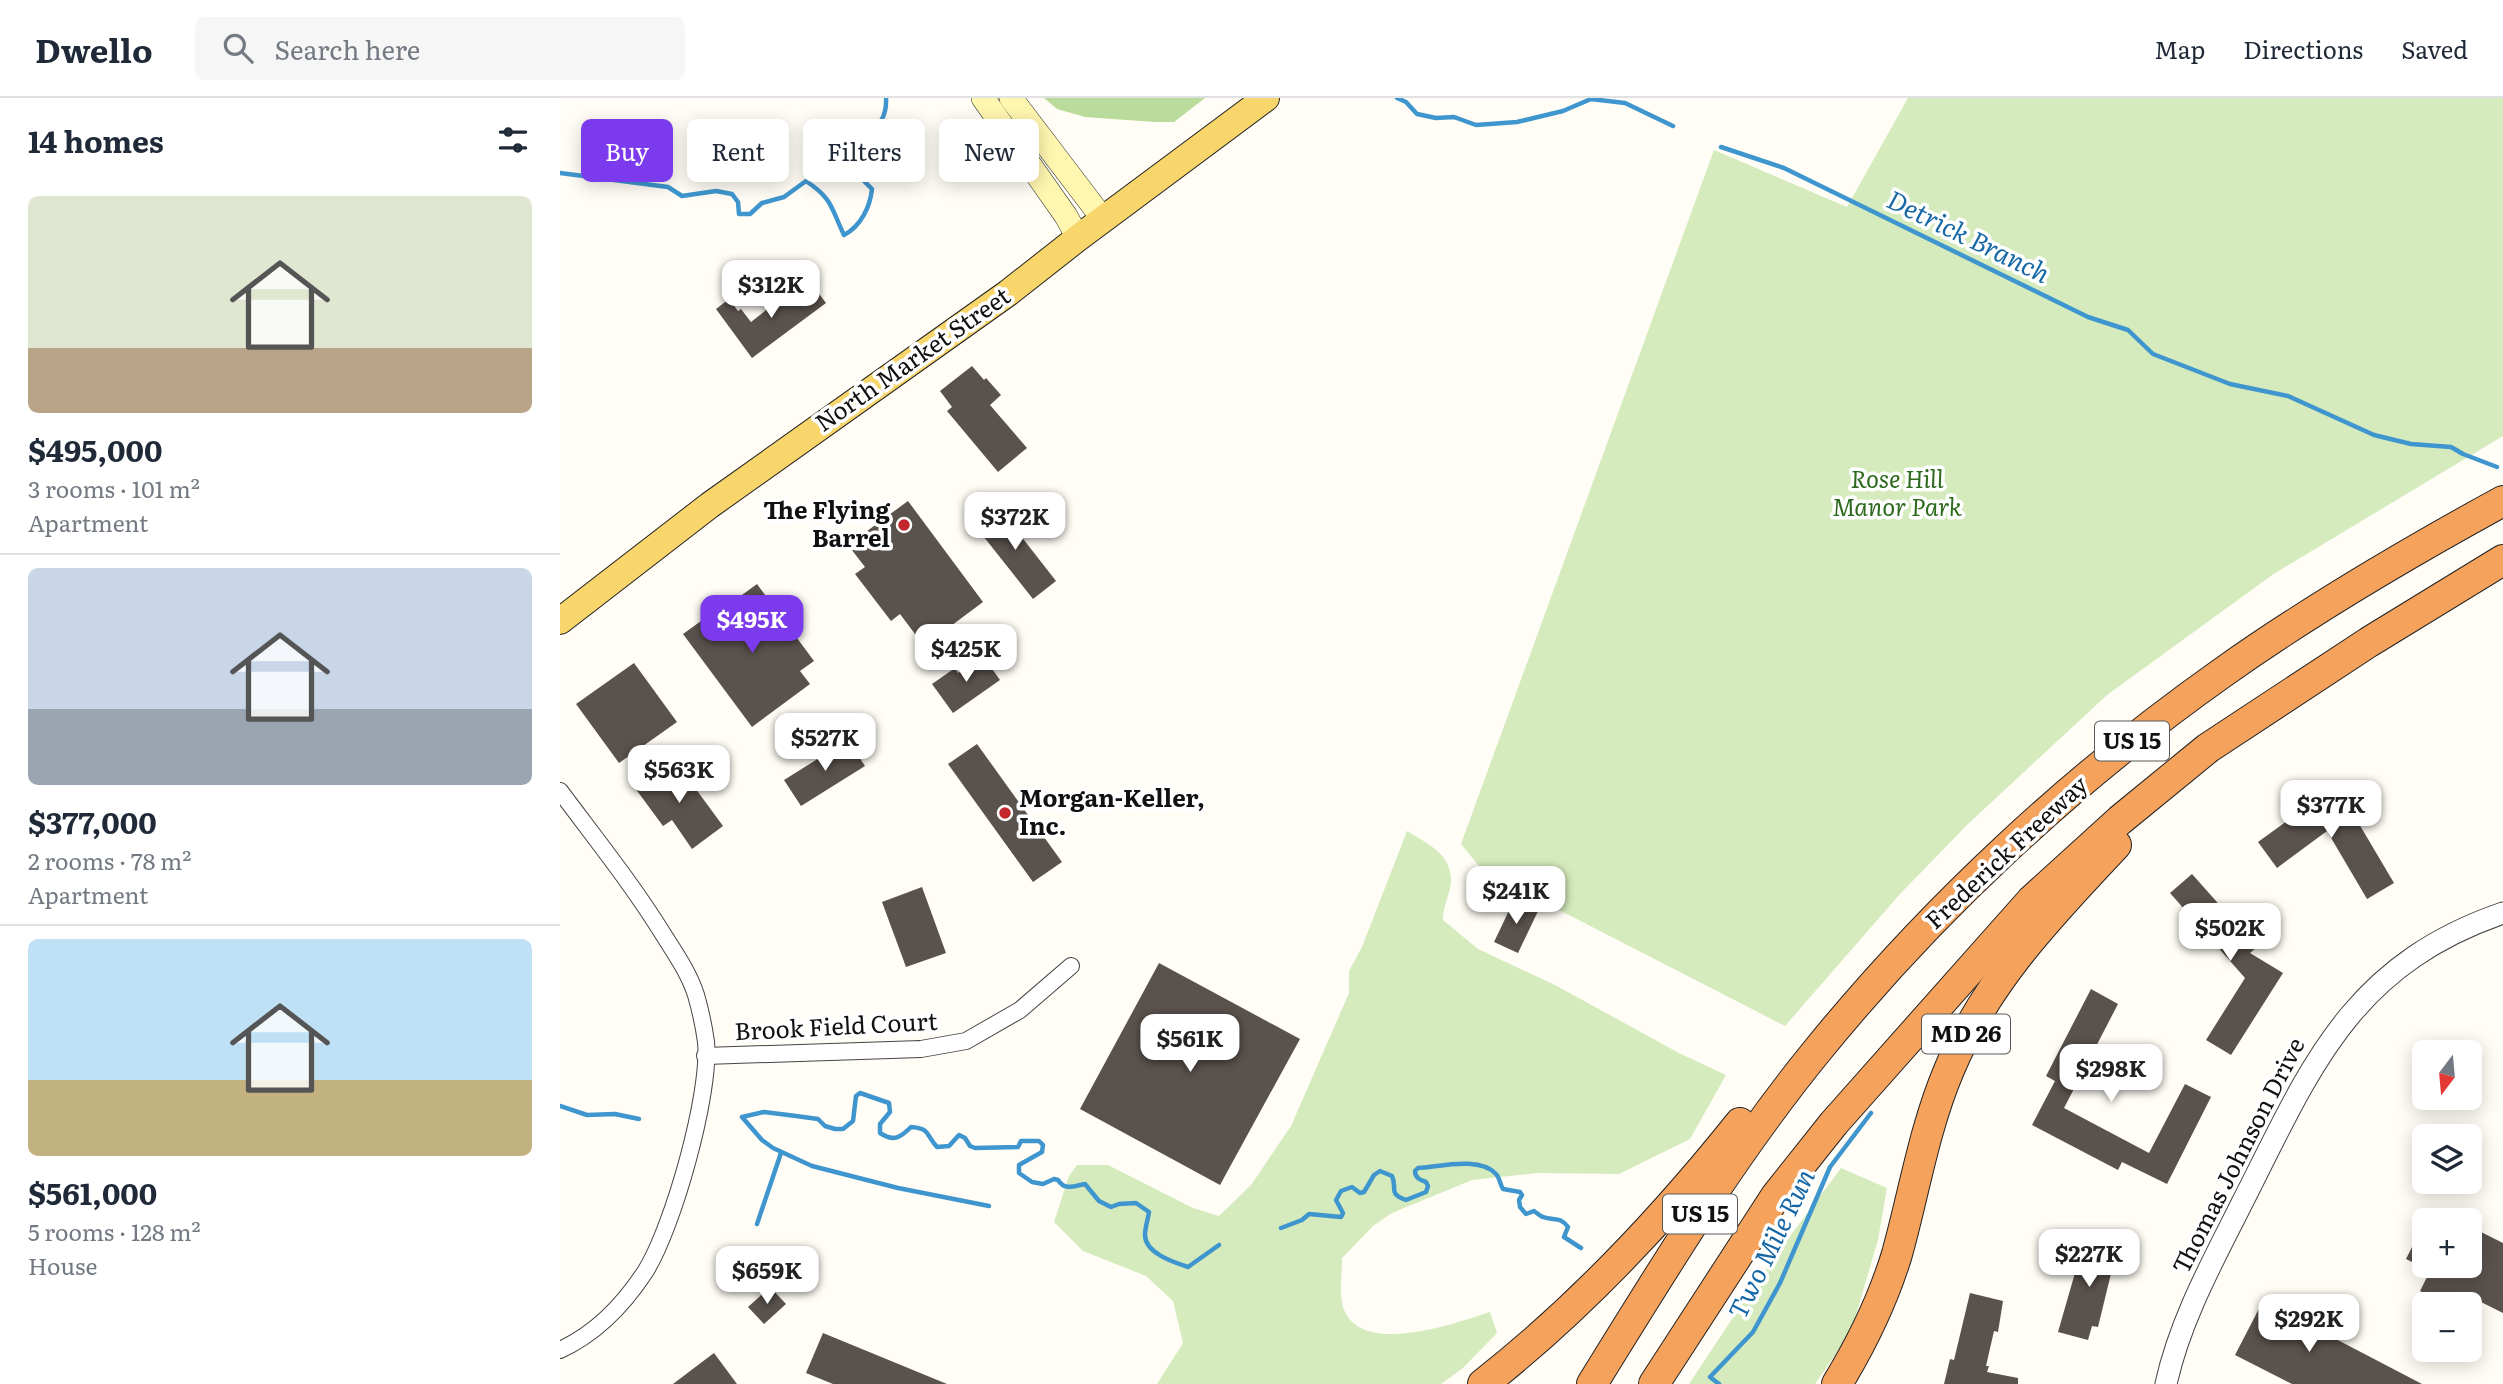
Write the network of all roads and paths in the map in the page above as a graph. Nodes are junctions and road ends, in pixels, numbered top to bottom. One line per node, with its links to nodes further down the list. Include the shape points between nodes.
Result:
1 (983, 98): 5 (main road)
2 (1011, 98): 4 (main road)
3 (1266, 98): 4 (main road, North Market Street)
4 (1103, 219): 5 (main road, North Market Street)
5 (1078, 238): 8 (main road, North Market Street, via 710,505)
6 (2503, 501): 13 (highway, Frederick Freeway / US 15, via 2325,603 2131,742 1990,865 1918,937)
7 (2503, 560): 9 (highway, US 15)
8 (560, 621)
9 (2208, 748): 18 (highway, US 15, via 2111,827 2032,900 1834,1123 1776,1196); 19 (highway, MD 26, via 2029,939 1963,1038 1924,1143 1884,1290)
10 (560, 791): 14 (street, via 649,911 686,972 696,994)
11 (2503, 913): 20 (street, Thomas Johnson Drive, via 2455,932 2410,959 2370,993 2335,1032 2300,1090 2203,1280)
12 (1071, 966): 14 (street, Brook Field Court, via 1020,1010 966,1041 921,1049)
13 (1817, 1051): 16 (highway, via 1756,1103 1703,1169 1581,1300); 17 (highway, US 15, via 1714,1192)
14 (705, 1056): 15 (street, via 693,1135 658,1246 614,1311 594,1330)
15 (560, 1350)
16 (1483, 1384)
17 (1592, 1384)
18 (1654, 1384)
19 (1837, 1384)
20 (2166, 1384)

